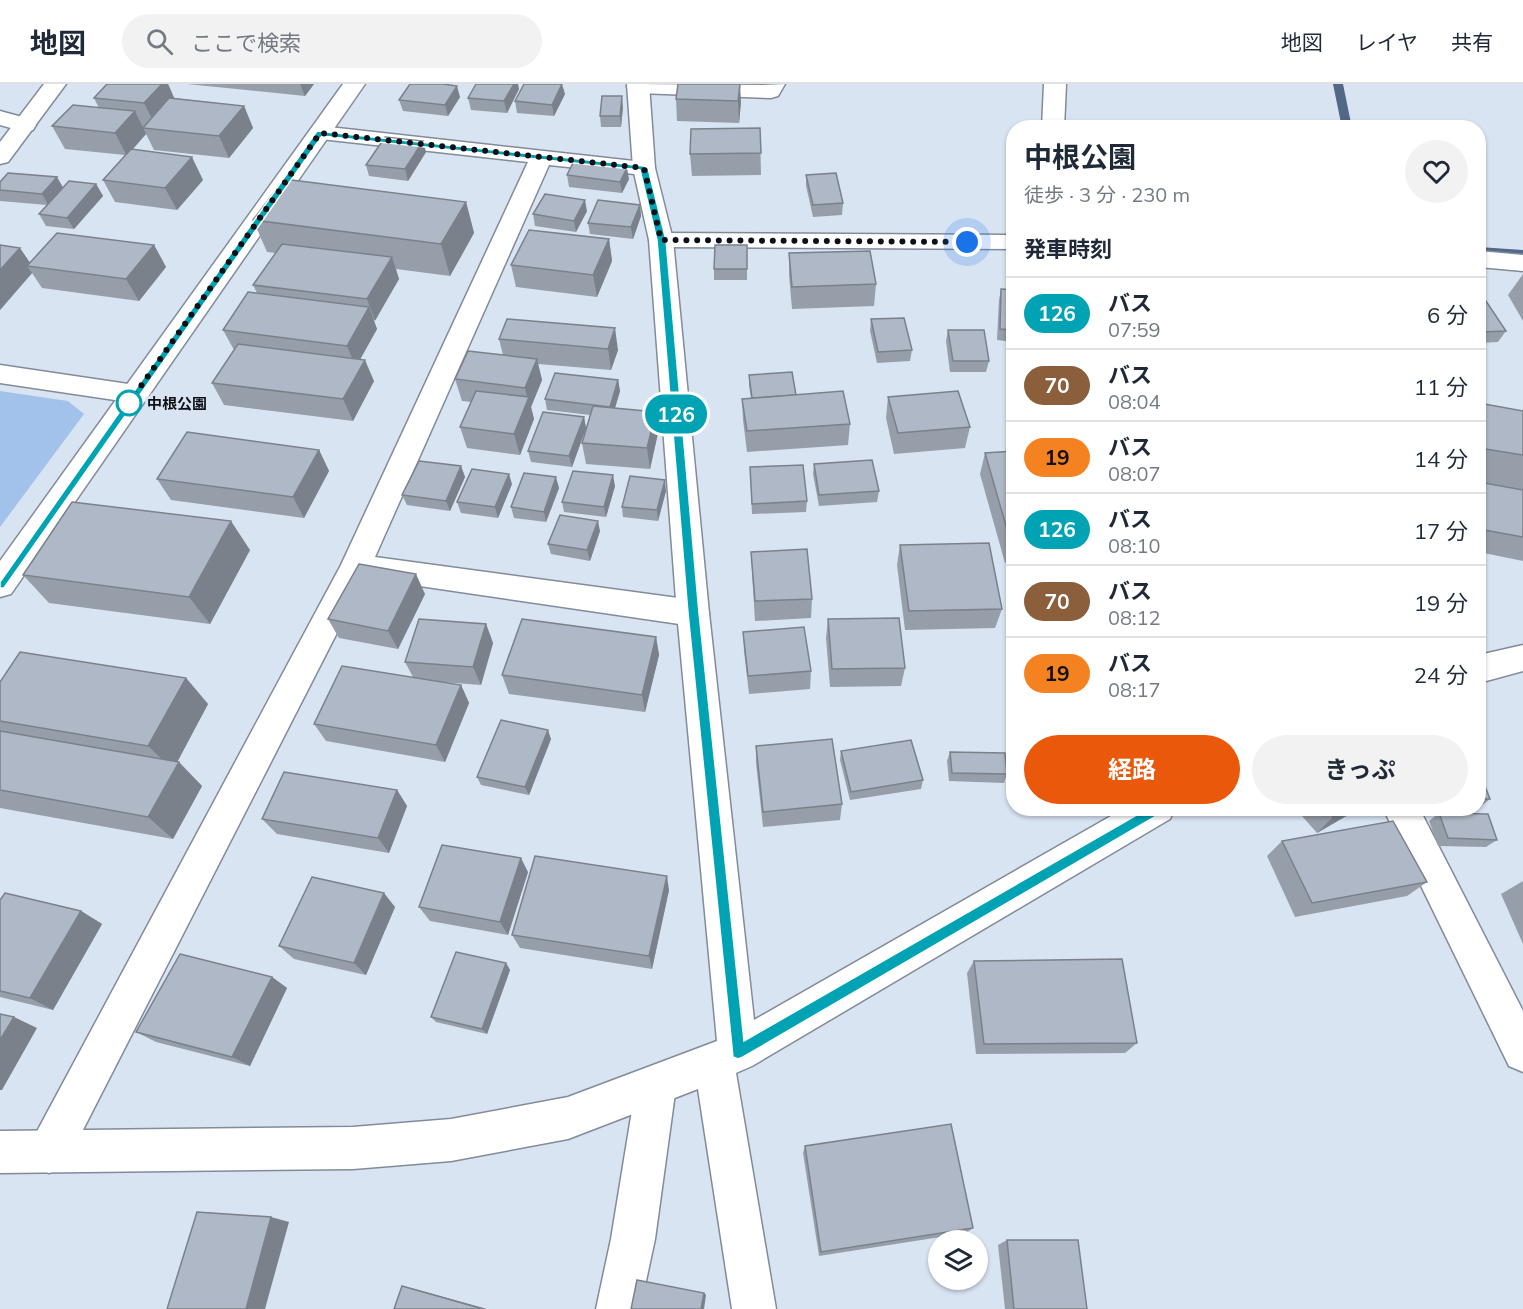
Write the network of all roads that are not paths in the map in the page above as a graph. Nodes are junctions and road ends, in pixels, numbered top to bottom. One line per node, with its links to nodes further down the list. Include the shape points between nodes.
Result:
1 (55, 84): 8 (street)
2 (354, 84): 9 (street)
3 (774, 84): 5 (street, via 771,92)
4 (1055, 84): 7 (street)
5 (638, 85): 12 (street)
6 (0, 118): 8 (street)
7 (1053, 120)
8 (25, 125): 11 (street)
9 (320, 133): 10 (street); 18 (street)
10 (542, 156): 12 (street); 19 (street)
11 (0, 157)
12 (644, 168): 13 (street)
13 (661, 240): 14 (street); 21 (street)
14 (1006, 242)
15 (1486, 260): 16 (street)
16 (1523, 263)
17 (0, 374): 18 (street)
18 (135, 394): 20 (street)
19 (356, 566): 21 (street); 30 (street)
20 (0, 585)
21 (693, 613): 27 (street)
22 (1523, 658): 23 (street)
23 (1486, 667)
24 (1144, 816): 27 (street)
25 (1404, 816): 26 (street)
26 (1523, 1052)
27 (726, 1057): 28 (street); 32 (street)
28 (656, 1086): 30 (street, via 568,1118 451,1140 353,1149); 31 (street, via 633,1239)
29 (0, 1152): 30 (street)
30 (49, 1152)
31 (618, 1309)
32 (754, 1309)

